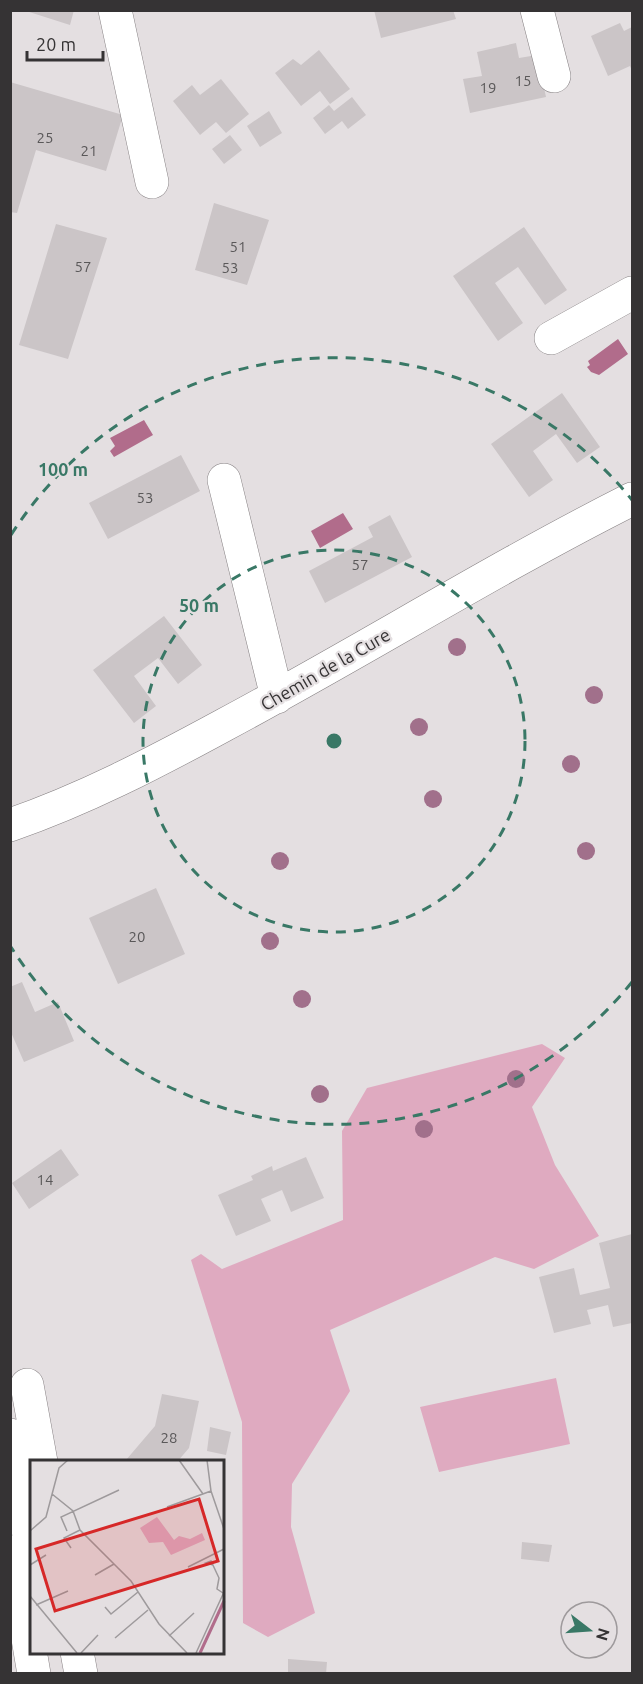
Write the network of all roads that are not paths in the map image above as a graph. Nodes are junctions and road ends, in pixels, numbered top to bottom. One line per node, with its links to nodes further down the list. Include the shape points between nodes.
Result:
1 (115, 10): 4 (street)
2 (537, 10): 3 (street)
3 (554, 76)
4 (152, 182)
5 (633, 293): 6 (street)
6 (551, 338)
7 (224, 480): 9 (street)
8 (633, 499): 9 (street, Chemin de la Cure, via 549,540)
9 (277, 697): 10 (street, Chemin de la Cure, via 67,805)
10 (10, 825)
11 (27, 1385): 13 (street)
12 (10, 1435): 14 (street, via 29,1535)
13 (41, 1460)
14 (13, 1571): 15 (street)
15 (18, 1622): 17 (street)
16 (77, 1654): 18 (street)
17 (34, 1674)
18 (81, 1674)

